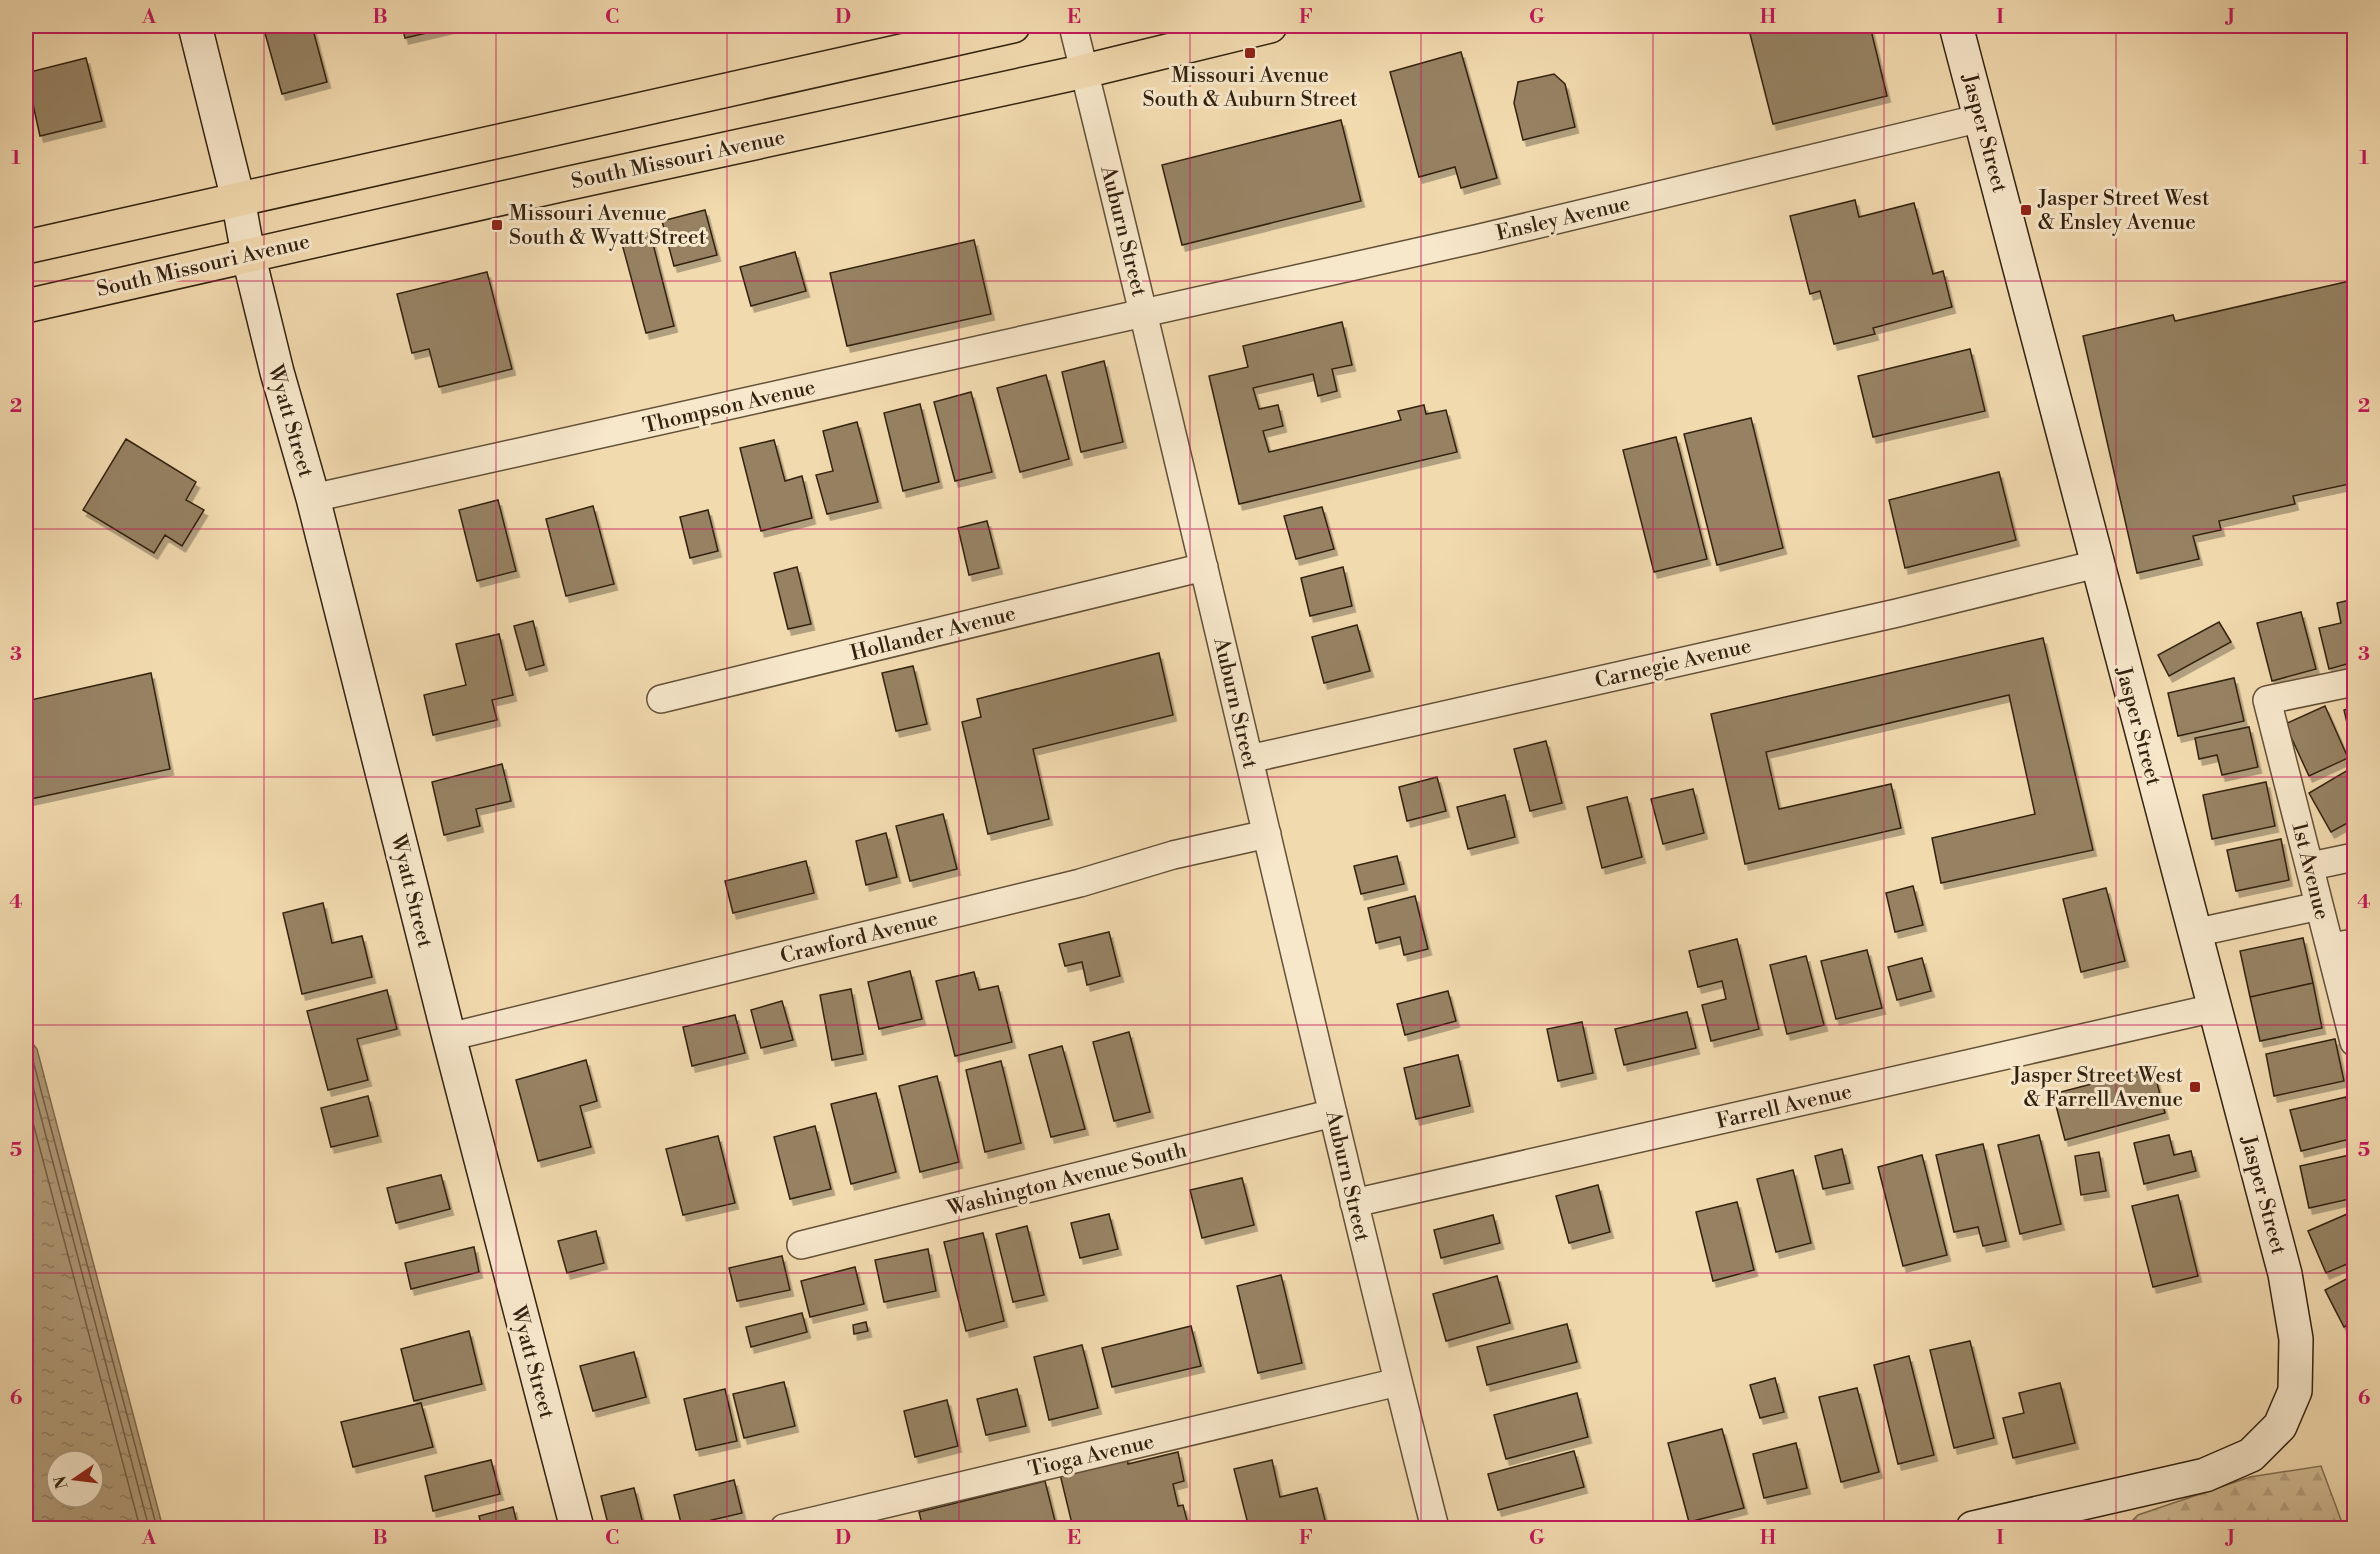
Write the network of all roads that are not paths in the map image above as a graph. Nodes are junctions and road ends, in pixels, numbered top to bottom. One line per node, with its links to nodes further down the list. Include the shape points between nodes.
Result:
1 (195, 26): 8 (street, Wyatt Street)
2 (1014, 26): 8 (main road)
3 (1073, 26): 6 (street, Auburn Street)
4 (1270, 26): 6 (main road, South Missouri Avenue)
5 (1956, 26): 7 (street, Jasper Street)
6 (1085, 71): 10 (main road, South Missouri Avenue); 12 (street, Auburn Street)
7 (1981, 118): 12 (street, Ensley Avenue, via 1476,239); 14 (street, Jasper Street)
8 (238, 199): 9 (main road); 10 (street, Wyatt Street)
9 (26, 247)
10 (248, 255): 11 (main road, South Missouri Avenue); 13 (street, Wyatt Street)
11 (26, 306)
12 (1144, 313): 13 (street, Thompson Avenue); 15 (street, Auburn Street)
13 (313, 498): 26 (street, Wyatt Street)
14 (2097, 564): 18 (street, Carnegie Avenue, via 1864,621); 23 (street, Jasper Street)
15 (1204, 567): 17 (street, Hollander Avenue); 18 (street, Auburn Street)
16 (2355, 682): 21 (street, 1st Avenue, via 2267,700)
17 (661, 699)
18 (1249, 759): 19 (street, Auburn Street)
19 (1267, 834): 26 (street, Crawford Avenue, via 1173,855 1080,884); 28 (street, Auburn Street)
20 (2355, 857): 21 (street)
21 (2311, 866): 22 (street, 1st Avenue)
22 (2319, 906): 23 (street); 24 (street, 1st Avenue)
23 (2194, 933): 25 (street, Jasper Street)
24 (2342, 945): 27 (street, 1st Avenue)
25 (2214, 1008): 29 (street, Farrell Avenue); 35 (street, Jasper Street, via 2285,1274 2296,1339 2295,1391 2280,1426 2251,1455 2205,1475)
26 (449, 1037): 32 (street, Wyatt Street)
27 (2355, 1042)
28 (1333, 1113): 29 (street, Auburn Street); 30 (street, Washington Avenue South)
29 (1354, 1203): 31 (street, Auburn Street)
30 (801, 1245)
31 (1398, 1382): 33 (street, Tioga Avenue); 34 (street, Auburn Street)
32 (577, 1528)
33 (784, 1528)
34 (1435, 1528)
35 (1973, 1528)

